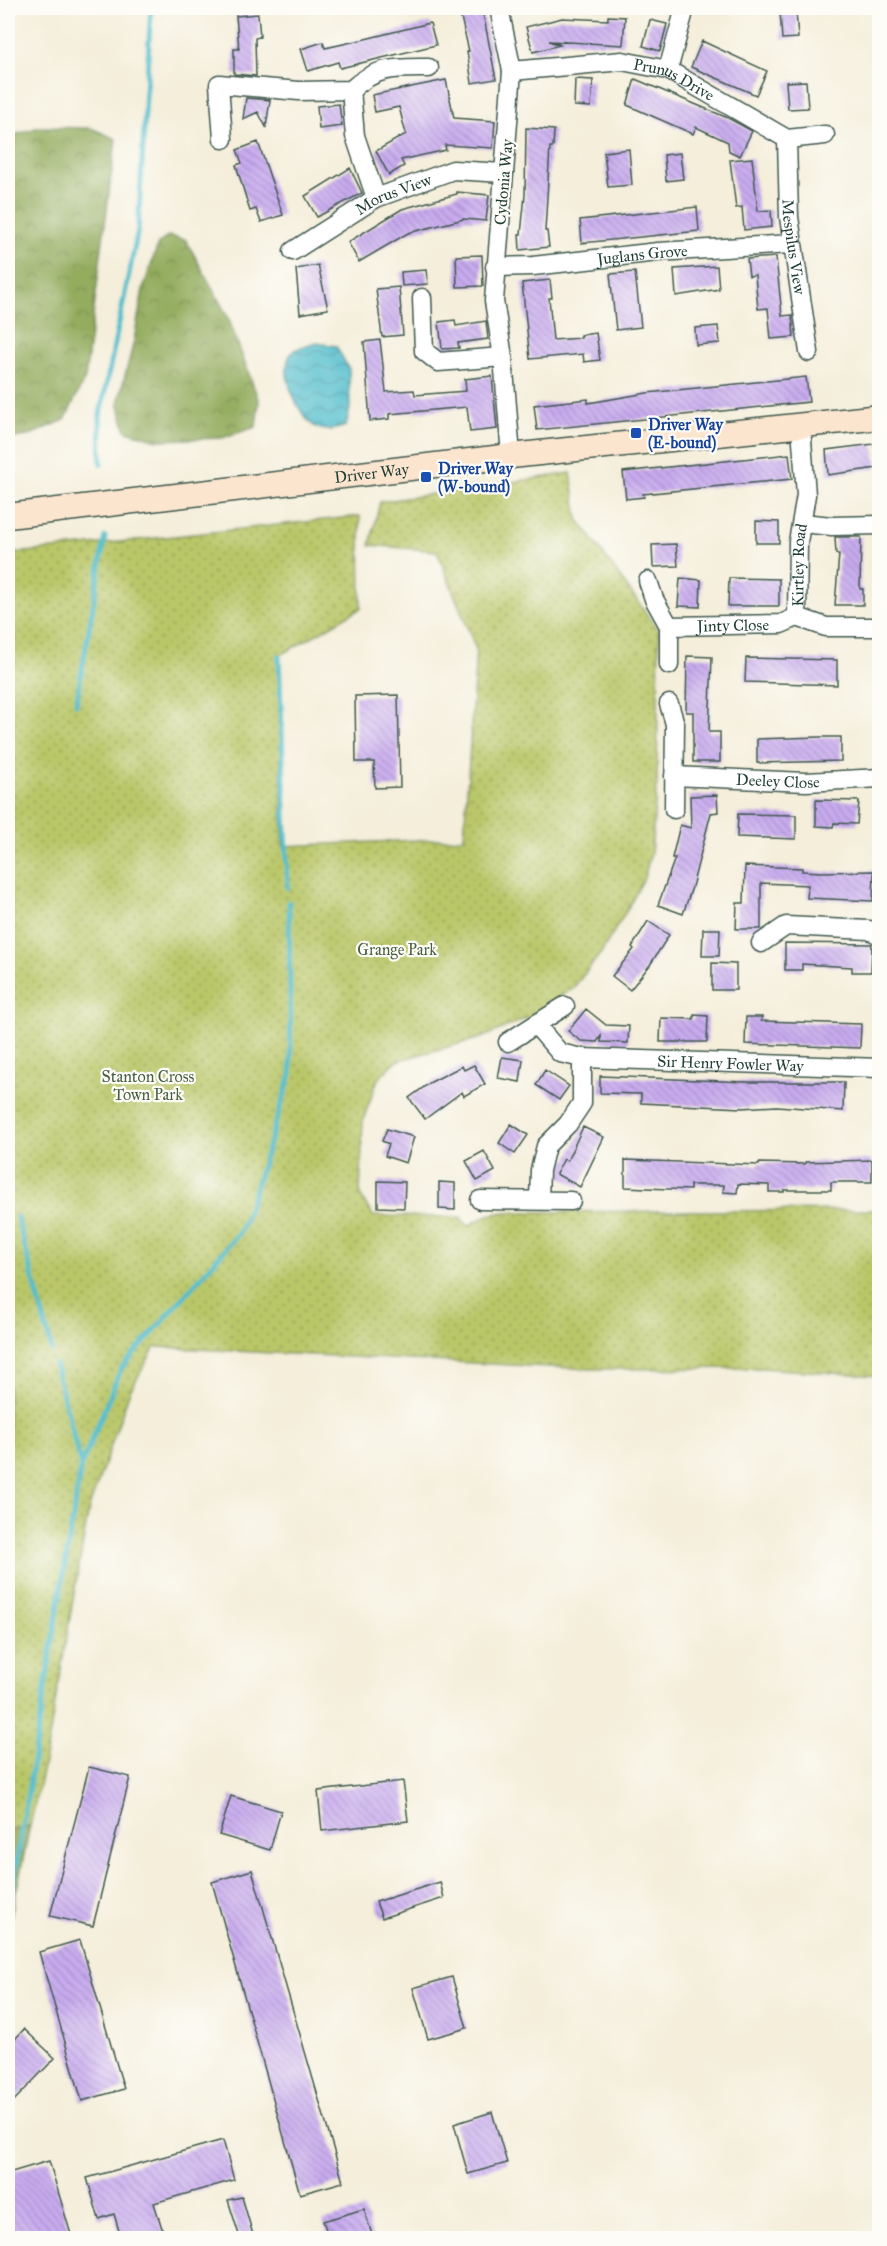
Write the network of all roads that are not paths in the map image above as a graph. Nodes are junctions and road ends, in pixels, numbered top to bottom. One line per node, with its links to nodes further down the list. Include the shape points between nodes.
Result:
1 (499, 8): 5 (street, Cydonia Way)
2 (686, 8): 4 (street)
3 (429, 68): 6 (street, via 395,68 367,75)
4 (668, 70): 5 (street, Prunus Drive, via 622,61); 9 (street, Prunus Drive)
5 (512, 71): 10 (street, Cydonia Way)
6 (351, 90): 8 (street, via 299,91 219,84); 11 (street, via 355,136)
7 (825, 135): 9 (street)
8 (223, 139)
9 (788, 139): 12 (street, Mespilus View)
10 (504, 173): 11 (street, Morus View, via 453,170); 14 (street, Cydonia Way)
11 (376, 198): 13 (street, Morus View)
12 (792, 244): 14 (street, Juglans Grove); 16 (street, Mespilus View)
13 (293, 251)
14 (495, 267): 17 (street, Cydonia Way, via 494,301)
15 (422, 298): 17 (street, via 424,351 438,363)
16 (809, 352)
17 (503, 357): 20 (street, Cydonia Way)
18 (879, 417): 19 (main road, Driver Way)
19 (801, 427): 20 (main road, Driver Way); 22 (street, Kirtley Road, via 806,495)
20 (511, 456): 21 (main road, Driver Way)
21 (8, 516)
22 (802, 523): 23 (street); 25 (street, Kirtley Road)
23 (879, 525)
24 (648, 581): 26 (street)
25 (797, 617): 26 (street, Jinty Close, via 782,624); 27 (street, Kirtley Road, via 826,627)
26 (669, 626): 28 (street)
27 (879, 627)
28 (669, 665)
29 (669, 704): 30 (street, via 675,724)
30 (675, 776): 31 (street, Deeley Close, via 806,782); 32 (street)
31 (879, 778)
32 (674, 809)
33 (879, 935): 34 (street, via 869,930 786,926)
34 (761, 944)
35 (565, 1006): 36 (street)
36 (536, 1025): 37 (street); 38 (street, Sir Henry Fowler Way, via 560,1053)
37 (508, 1042)
38 (582, 1058): 39 (street, Sir Henry Fowler Way); 41 (street, via 582,1102 546,1146)
39 (879, 1068)
40 (480, 1200): 41 (street)
41 (538, 1200): 42 (street)
42 (571, 1201)

